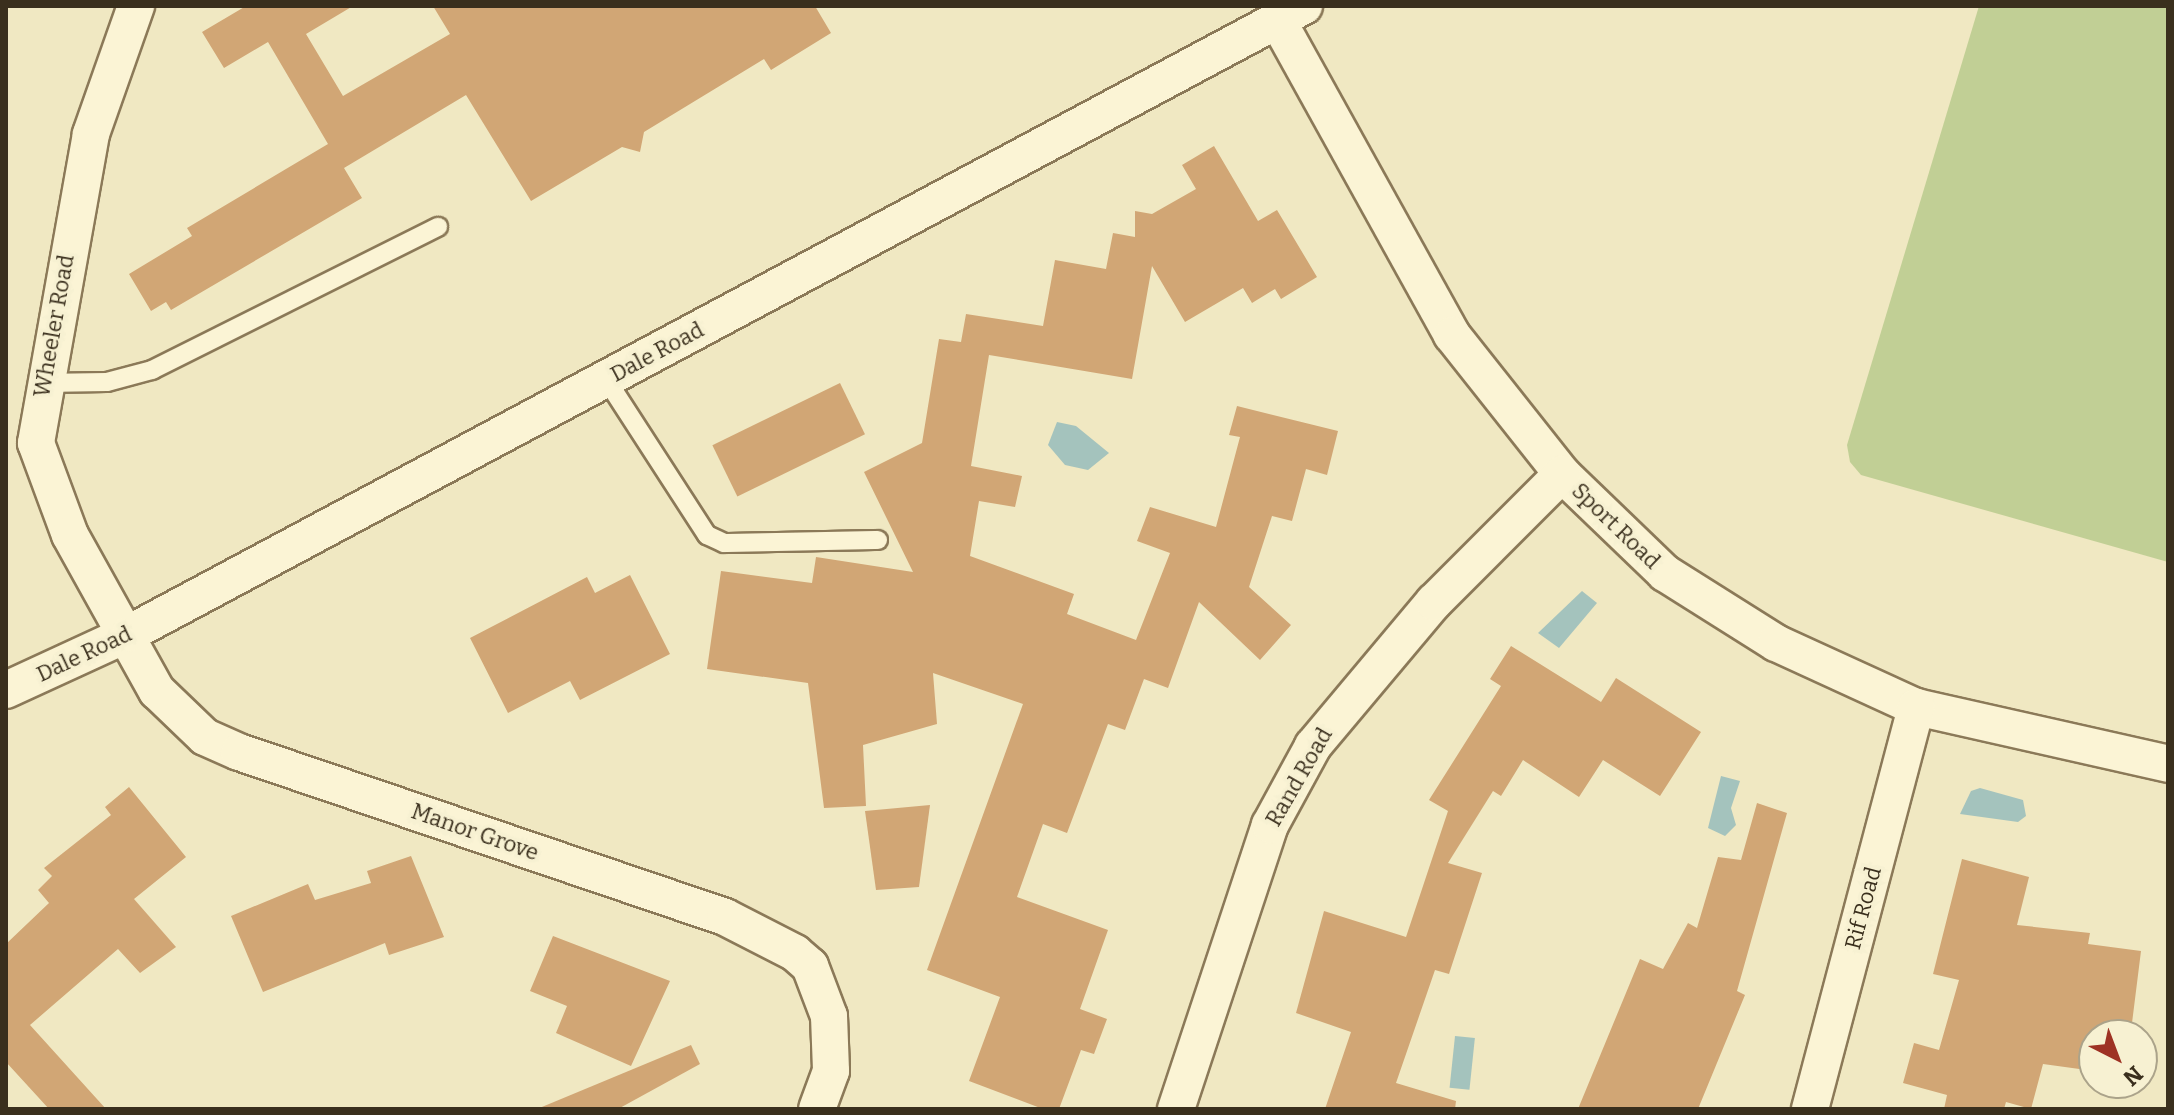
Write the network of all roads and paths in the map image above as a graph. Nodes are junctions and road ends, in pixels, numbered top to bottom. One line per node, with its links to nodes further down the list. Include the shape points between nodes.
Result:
1 (136, 6): 5 (street, Wheeler Road, via 91,134)
2 (1291, 14): 4 (street, Dale Road); 6 (street, Sport Road, via 1452,335)
3 (438, 227): 5 (lane, via 152,370 107,382)
4 (606, 379): 7 (lane, via 707,535 724,543); 8 (street, Dale Road)
5 (42, 383): 8 (street, Wheeler Road, via 36,443 47,487)
6 (1562, 474): 10 (street, Sport Road, via 1665,573 1776,643); 13 (street, Rand Road, via 1434,602 1313,746 1270,825)
7 (878, 540)
8 (130, 633): 9 (street, Dale Road); 12 (street, Manor Grove, via 157,691 205,737 725,917 810,966 829,1016 831,1071)
9 (6, 690)
10 (1916, 707): 11 (street, Sport Road); 14 (street, Rif Road)
11 (2168, 764)
12 (817, 1109)
13 (1176, 1109)
14 (1810, 1109)

